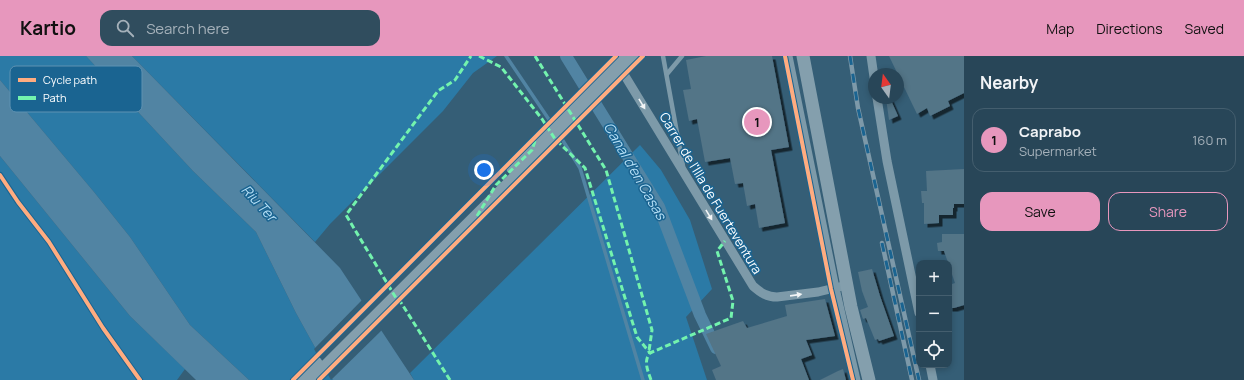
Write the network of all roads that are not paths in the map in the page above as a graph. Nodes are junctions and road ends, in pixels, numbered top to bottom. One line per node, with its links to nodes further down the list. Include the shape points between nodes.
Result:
1 (637, 56): 7 (main road)
2 (663, 56): 9 (lane)
3 (682, 56): 9 (lane)
4 (788, 56): 13 (street)
5 (803, 56): 13 (main road)
6 (871, 56): 8 (street)
7 (619, 61): 10 (main road); 12 (street, Carrer de l'Illa de Fuerteventura, one-way to 12)
8 (873, 68)
9 (667, 74): 12 (lane)
10 (610, 76): 16 (main road); 17 (main road)
11 (878, 104): 14 (street, via 887,161)
12 (685, 174): 13 (street, Carrer de l'Illa de Fuerteventura, one-way to 13, via 749,281 759,291 770,297 777,297)
13 (841, 287): 18 (street); 19 (main road, via 851,307)
14 (916, 299)
15 (931, 368): 20 (street)
16 (299, 380)
17 (312, 380)
18 (856, 380)
19 (869, 380)
20 (933, 380)

